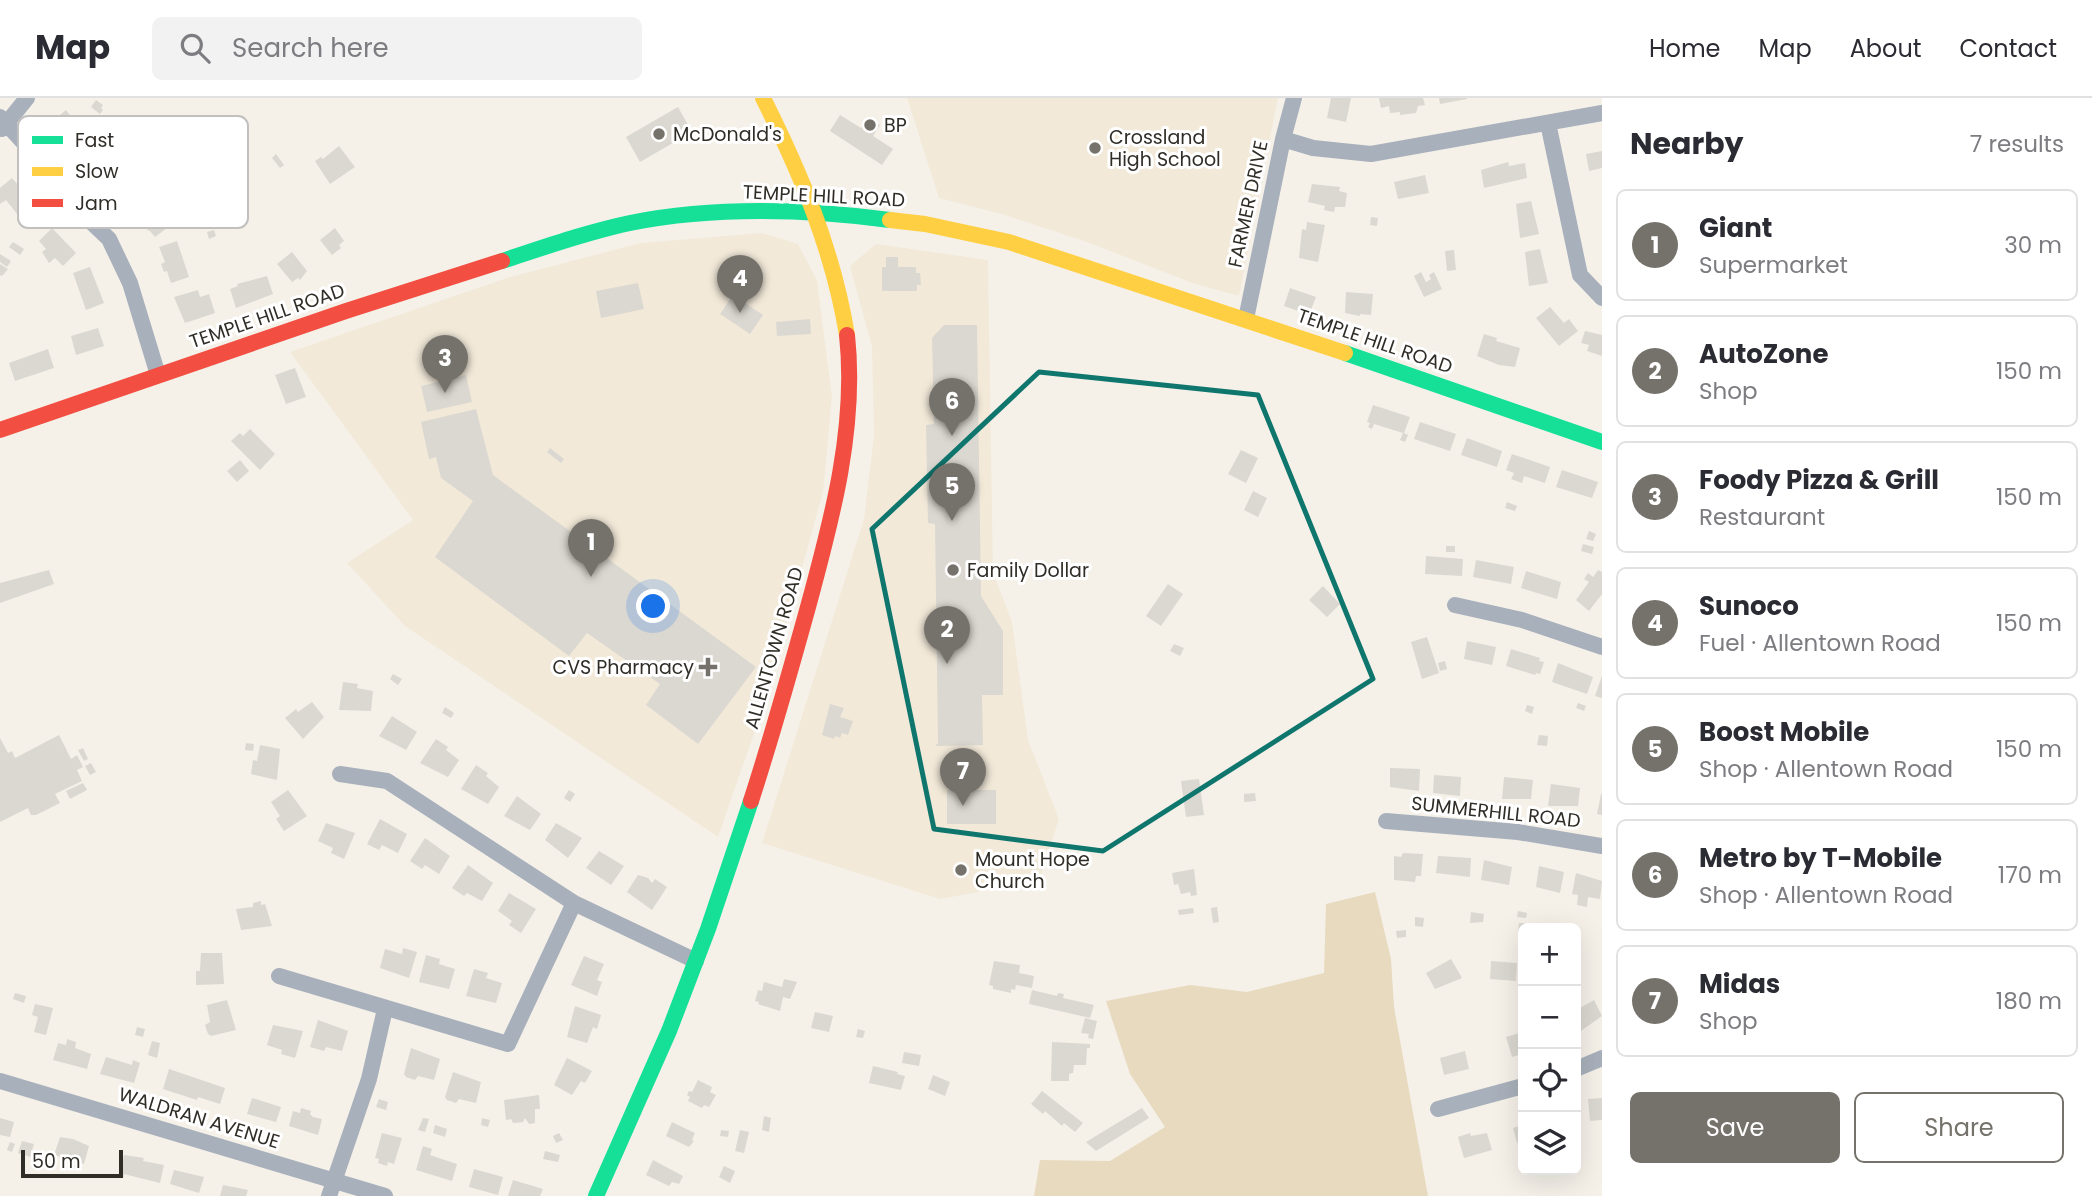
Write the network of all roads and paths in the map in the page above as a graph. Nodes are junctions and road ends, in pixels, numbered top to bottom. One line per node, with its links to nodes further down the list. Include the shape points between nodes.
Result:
1 (27, 98): 6 (street)
2 (763, 98): 9 (main road, ALLENTOWN ROAD)
3 (1294, 98): 8 (street, FARMER DRIVE)
4 (1602, 113): 5 (street)
5 (1548, 123): 8 (street, via 1371,154 1313,148); 11 (street, via 1580,275)
6 (2, 124): 7 (street)
7 (18, 139)
8 (1283, 139): 12 (street, FARMER DRIVE)
9 (814, 214): 12 (main road, TEMPLE HILL ROAD, via 925,224 1009,242); 13 (main road, TEMPLE HILL ROAD, via 710,213 602,230); 22 (main road, ALLENTOWN ROAD, via 833,270 847,338 849,391 841,477 766,754)
10 (97, 228): 13 (street, via 109,239 130,284)
11 (1602, 298)
12 (1246, 319): 15 (main road, TEMPLE HILL ROAD)
13 (158, 375): 14 (main road, TEMPLE HILL ROAD)
14 (0, 430)
15 (1602, 442)
16 (1455, 605): 17 (street, via 1522,620)
17 (1602, 647)
18 (340, 774): 21 (street, via 387,781)
19 (1386, 821): 20 (street, SUMMERHILL ROAD, via 1518,832)
20 (1602, 846)
21 (574, 903): 22 (street); 24 (street, via 508,1044)
22 (696, 961): 32 (main road, ALLENTOWN ROAD)
23 (279, 976): 24 (street)
24 (385, 1009): 30 (street, via 369,1079)
25 (1602, 1058): 26 (street)
26 (1581, 1067)
27 (0, 1081): 30 (street, WALDRAN AVENUE)
28 (1518, 1087): 29 (street)
29 (1438, 1109)
30 (332, 1188): 31 (street, WALDRAN AVENUE)
31 (384, 1196)
32 (596, 1196)

